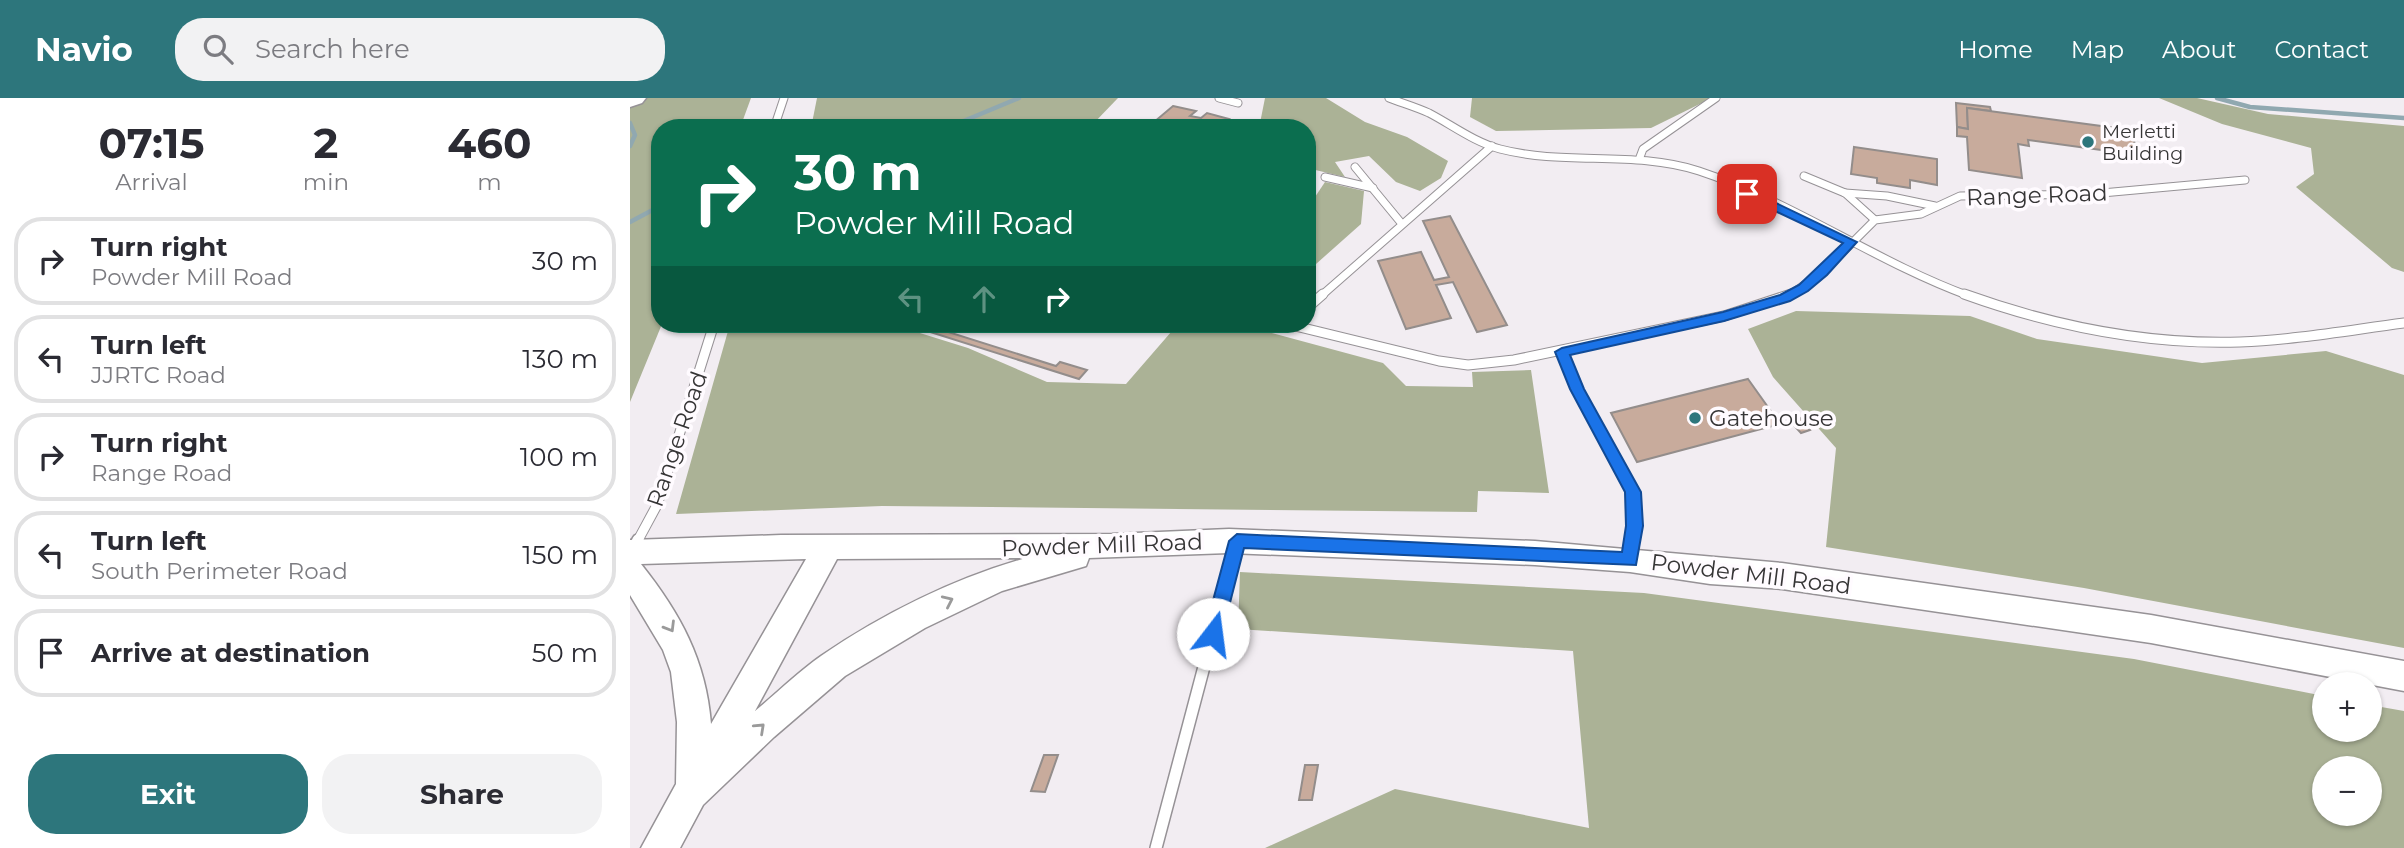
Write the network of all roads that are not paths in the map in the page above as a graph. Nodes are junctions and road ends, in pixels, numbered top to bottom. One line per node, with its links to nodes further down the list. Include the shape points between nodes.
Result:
1 (784, 98): 6 (lane)
2 (1219, 98): 5 (lane)
3 (1389, 98): 7 (lane)
4 (1716, 98): 8 (lane, via 1643,149)
5 (1238, 103)
6 (777, 119)
7 (1492, 146): 8 (lane, via 1537,154); 17 (lane)
8 (1640, 158): 18 (lane, via 1703,173)
9 (1356, 167): 13 (lane)
10 (1804, 176): 14 (lane)
11 (1325, 177): 13 (lane)
12 (2245, 180): 15 (lane, Range Road, via 2091,194 1961,196)
13 (1374, 188): 17 (lane)
14 (1845, 193): 15 (lane); 16 (lane)
15 (1935, 206): 16 (lane, Range Road, via 1909,217)
16 (1875, 220): 18 (lane)
17 (1402, 224): 19 (lane)
18 (1851, 242): 20 (lane, via 1917,275 1996,306 2111,334 2240,342); 23 (lane, via 1804,288 1785,298)
19 (1316, 300)
20 (2404, 323)
21 (1316, 332): 23 (lane, via 1468,365)
22 (711, 333): 27 (lane, Range Road, via 657,505)
23 (1562, 352): 28 (lane, via 1633,492)
24 (1237, 541): 25 (main road, Powder Mill Road); 28 (main road, Powder Mill Road); 32 (lane)
25 (1112, 546): 26 (main road, Powder Mill Road); 30 (main road, one-way to 25, via 809,684 869,644 994,579)
26 (828, 548): 27 (main road, Powder Mill Road); 30 (main road)
27 (631, 559): 30 (main road, one-way to 30, via 687,665 693,695)
28 (1630, 560): 29 (main road, Powder Mill Road, via 1782,576 2151,629)
29 (2404, 676)
30 (693, 792): 31 (main road)
31 (660, 848)
32 (1156, 848)

